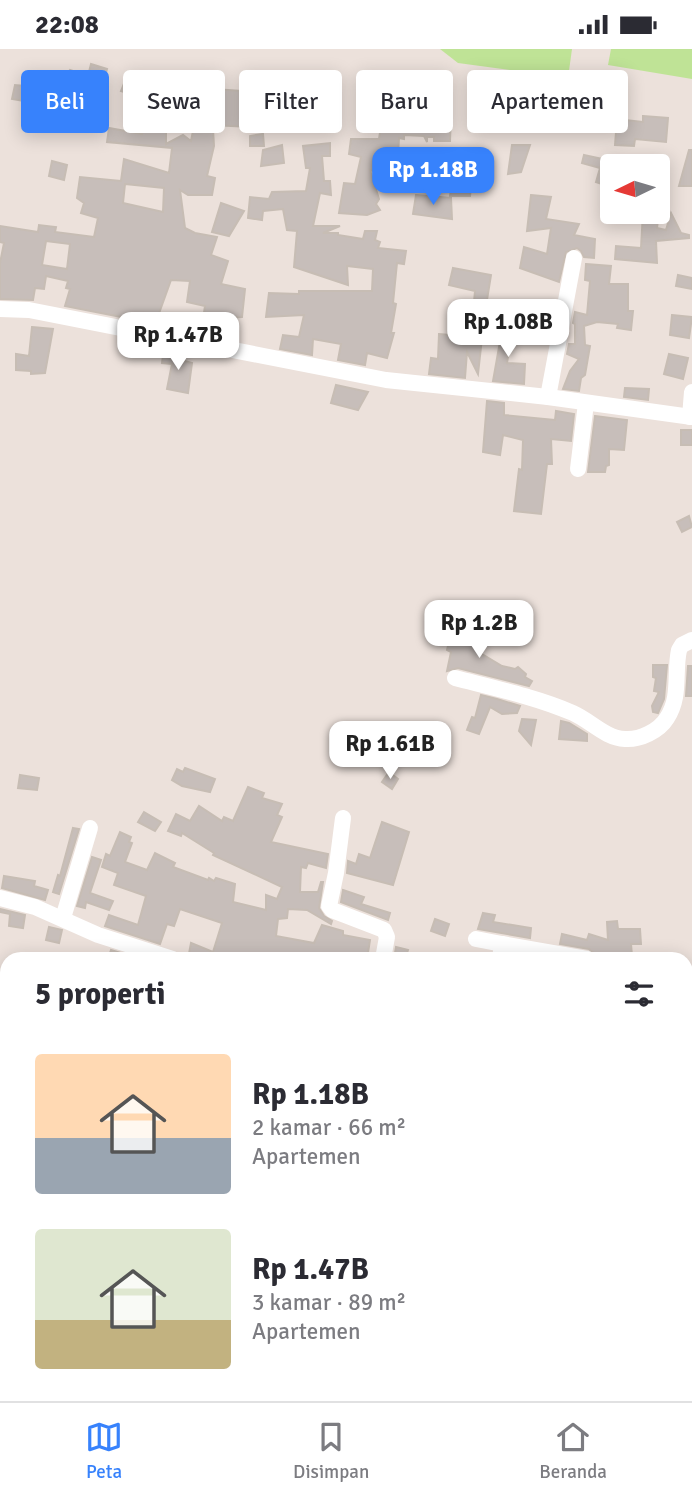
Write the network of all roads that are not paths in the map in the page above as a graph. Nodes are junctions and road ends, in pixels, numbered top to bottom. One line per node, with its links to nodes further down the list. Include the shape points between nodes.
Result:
1 (574, 258): 4 (street)
2 (0, 309): 4 (street, via 29,310 386,380)
3 (692, 392): 6 (street)
4 (548, 397): 5 (street)
5 (586, 403): 6 (street); 7 (street)
6 (691, 417)
7 (578, 469)
8 (692, 640): 9 (street, via 679,650 676,696 667,718 646,735 630,740 610,735 570,712)
9 (455, 678)
10 (343, 818): 17 (street, via 329,905 384,930)
11 (90, 828): 13 (street)
12 (0, 898): 13 (street)
13 (63, 918): 16 (street, via 99,936)
14 (476, 939): 15 (street)
15 (501, 951)
16 (150, 952)
17 (384, 952)

